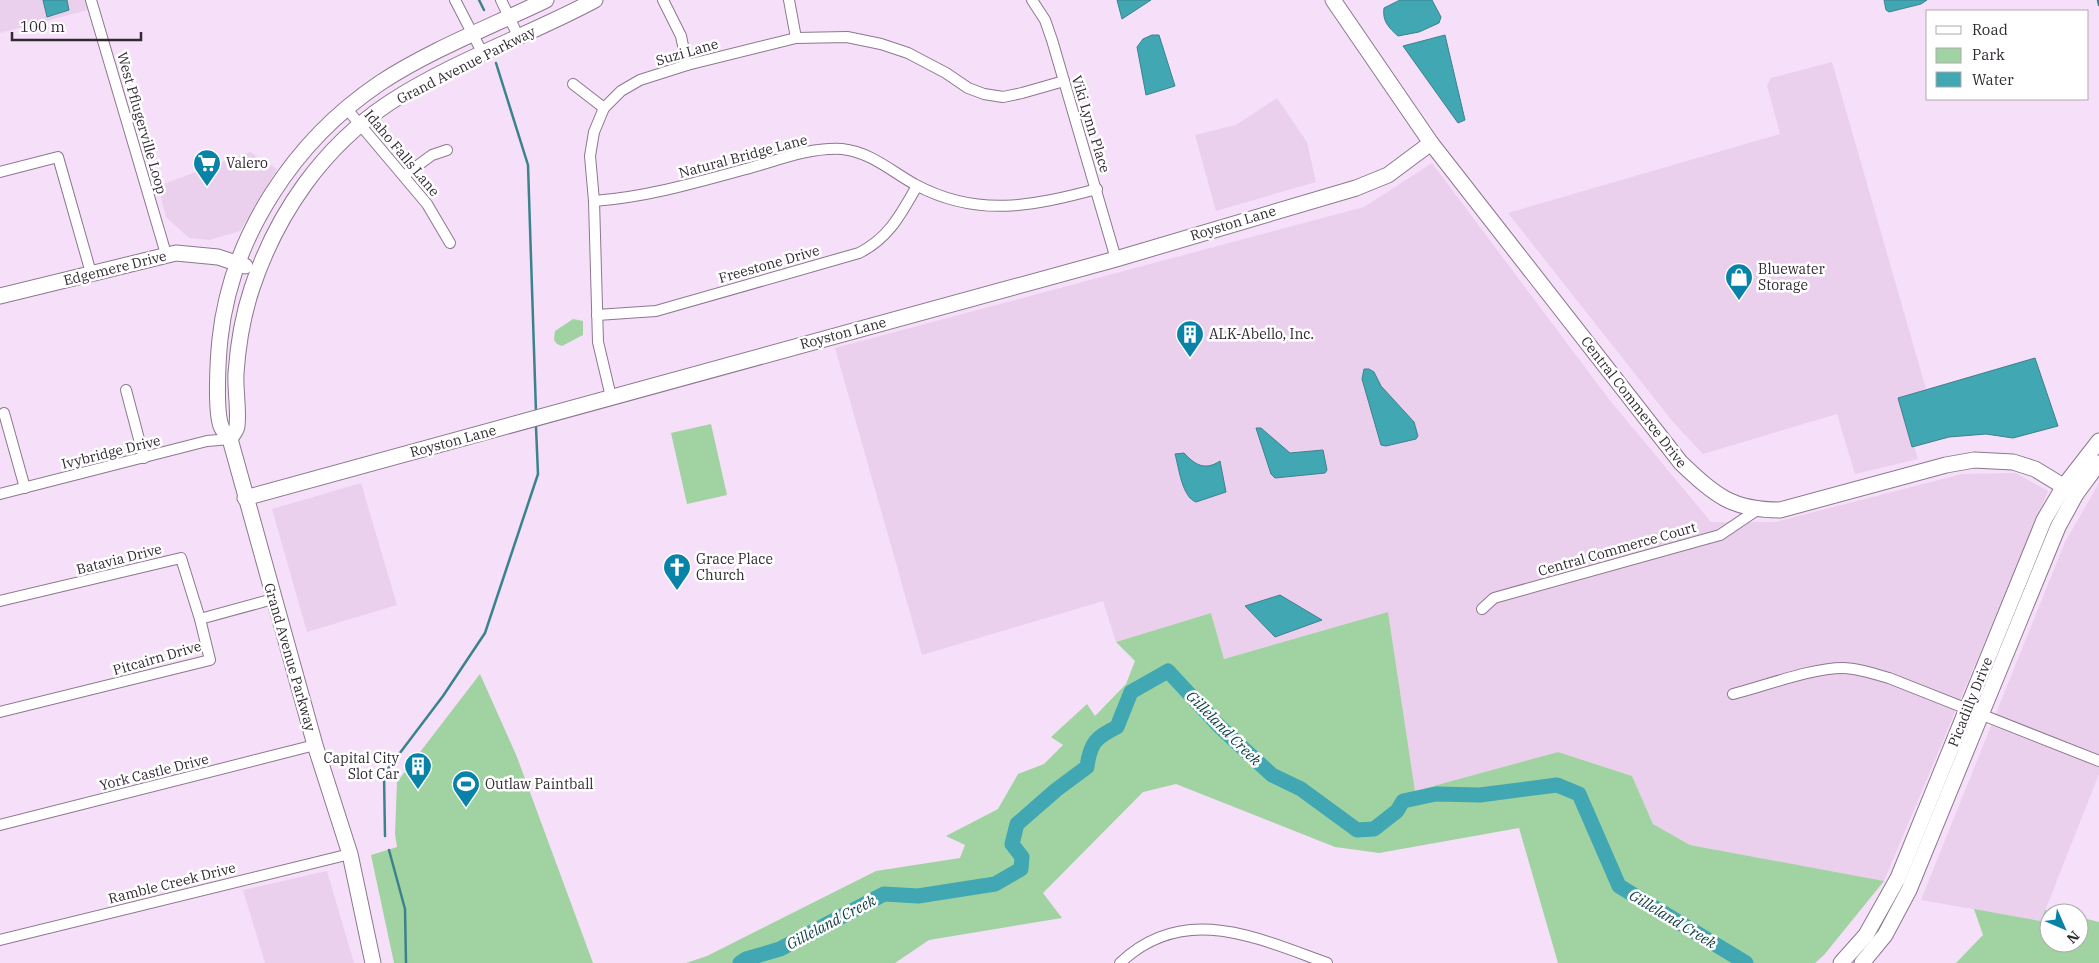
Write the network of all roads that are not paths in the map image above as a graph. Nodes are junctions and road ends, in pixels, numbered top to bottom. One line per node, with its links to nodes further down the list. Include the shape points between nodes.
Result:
1 (91, 0): 29 (street, West Pflugerville Loop)
2 (455, 0): 11 (street)
3 (501, 0): 10 (street)
4 (546, 0): 10 (street, Grand Avenue Parkway)
5 (596, 0): 12 (street, Grand Avenue Parkway)
6 (664, 0): 15 (street, via 681,36)
7 (789, 0): 13 (street)
8 (1032, 0): 16 (street, Viki Lynn Place, via 1044,20)
9 (1333, 0): 21 (street, Central Commerce Drive)
10 (510, 18): 11 (street, Grand Avenue Parkway); 12 (street)
11 (473, 35): 14 (street); 18 (street, Grand Avenue Parkway, via 394,75)
12 (519, 38): 14 (street, Grand Avenue Parkway)
13 (796, 38): 15 (street, Suzi Lane); 16 (street, Suzi Lane, via 847,37 881,44 908,53 984,94 1022,94)
14 (483, 54): 20 (street, Grand Avenue Parkway, via 400,97)
15 (687, 66): 19 (street, Suzi Lane, via 640,80 621,91)
16 (1064, 81): 26 (street, Viki Lynn Place)
17 (573, 84): 19 (street)
18 (346, 108): 20 (street, Idaho Falls Lane); 31 (street, Grand Avenue Parkway, via 312,141 274,190)
19 (604, 108): 27 (street, Suzi Lane, via 594,132 590,156)
20 (361, 125): 24 (street, Idaho Falls Lane); 32 (street, Grand Avenue Parkway, via 333,149 305,182 292,201)
21 (1431, 143): 30 (street, Royston Lane, via 1402,166 1373,182); 47 (street, Central Commerce Drive, via 1681,463 1709,490 1737,506)
22 (447, 150): 24 (street, via 432,155)
23 (0, 172): 33 (street, via 58,157)
24 (404, 175): 28 (street, Idaho Falls Lane, via 428,204)
25 (917, 186): 26 (street, Natural Bridge Lane, via 945,197 993,207 1048,203); 27 (street, Natural Bridge Lane, via 869,156 842,149 811,151 672,190); 35 (street, Freestone Drive, via 892,229 859,253 656,311)
26 (1097, 189): 30 (street, Viki Lynn Place)
27 (594, 201): 35 (street, Suzi Lane)
28 (450, 243)
29 (166, 254): 31 (street, Edgemere Drive, via 190,253); 33 (street, Edgemere Drive)
30 (1116, 259): 37 (street, Royston Lane)
31 (238, 263): 32 (street, Edgemere Drive); 39 (street, Grand Avenue Parkway, via 222,324 218,376 221,427)
32 (258, 271): 39 (street, Grand Avenue Parkway, via 241,332 236,372 237,428)
33 (91, 273): 34 (street, Edgemere Drive)
34 (0, 296)
35 (596, 314): 37 (street, Suzi Lane, via 598,342)
36 (126, 390): 41 (street)
37 (612, 397): 46 (street, Royston Lane)
38 (4, 413): 43 (street)
39 (230, 438): 41 (street, Ivybridge Drive); 46 (street, Grand Avenue Parkway)
40 (2099, 441): 44 (street, Picadilly Drive)
41 (144, 458): 43 (street, Ivybridge Drive)
42 (2099, 463): 44 (street, Picadilly Drive)
43 (25, 488): 45 (street, Ivybridge Drive)
44 (2070, 490): 47 (street, Central Commerce Drive, via 2035,470 2013,462 1974,460 1780,510); 53 (street, Picadilly Drive, via 2044,520)
45 (0, 494)
46 (245, 498): 48 (street, Grand Avenue Parkway)
47 (1757, 510): 50 (street, Central Commerce Court, via 1720,535 1494,598)
48 (273, 599): 51 (street, Pitcairn Drive); 55 (street, Grand Avenue Parkway)
49 (0, 601): 51 (street, Batavia Drive, via 181,558)
50 (1482, 609)
51 (200, 619): 54 (street, Pitcairn Drive, via 210,660)
52 (1733, 694): 53 (street, via 1824,670 1844,668 1889,678)
53 (1974, 711): 56 (street); 63 (street, Picadilly Drive, via 1898,878 1866,935); 64 (street, Picadilly Drive, via 1909,890 1885,935)
54 (0, 712)
55 (315, 745): 57 (street, York Castle Drive); 58 (street, Grand Avenue Parkway)
56 (2099, 761)
57 (0, 825)
58 (350, 854): 59 (street, Ramble Creek Drive); 60 (street, Grand Avenue Parkway)
59 (0, 940)
60 (373, 963)
61 (1120, 963): 62 (street, via 1143,946 1166,936 1209,929 1247,934)
62 (1327, 963)
63 (1841, 963)
64 (1862, 963)

